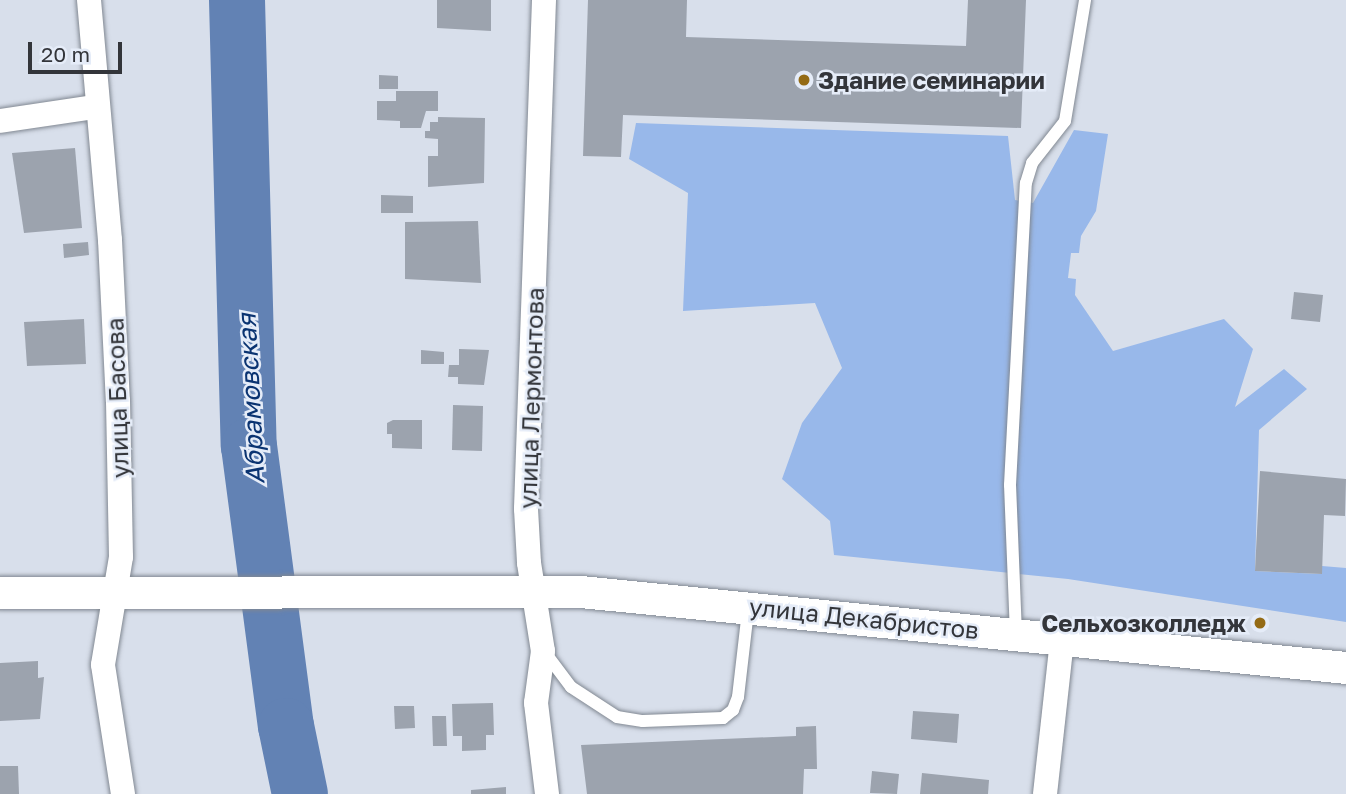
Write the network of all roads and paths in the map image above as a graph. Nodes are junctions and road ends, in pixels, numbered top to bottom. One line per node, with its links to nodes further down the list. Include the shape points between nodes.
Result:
1 (89, 0): 4 (street, улица Басова)
2 (544, 0): 6 (street, улица Лермонтова, via 526,509)
3 (1085, 0): 10 (lane, via 1065,121 1032,163 1026,183 1010,485)
4 (95, 107): 5 (street); 8 (street, улица Басова, via 110,240 116,361 121,557)
5 (0, 121)
6 (534, 591): 8 (street, улица Декабристов); 9 (street, улица Декабристов); 12 (street, улица Лермонтова)
7 (0, 593): 8 (street)
8 (115, 596): 14 (street, улица Басова, via 103,665)
9 (749, 606): 10 (street, улица Декабристов); 12 (lane, via 738,697 723,718 643,721 617,717 571,687)
10 (1016, 634): 11 (street, улица Декабристов)
11 (1062, 639): 13 (street, улица Декабристов); 16 (street)
12 (543, 651): 15 (street, улица Лермонтова, via 536,702)
13 (1346, 668)
14 (123, 794)
15 (547, 794)
16 (1045, 794)

